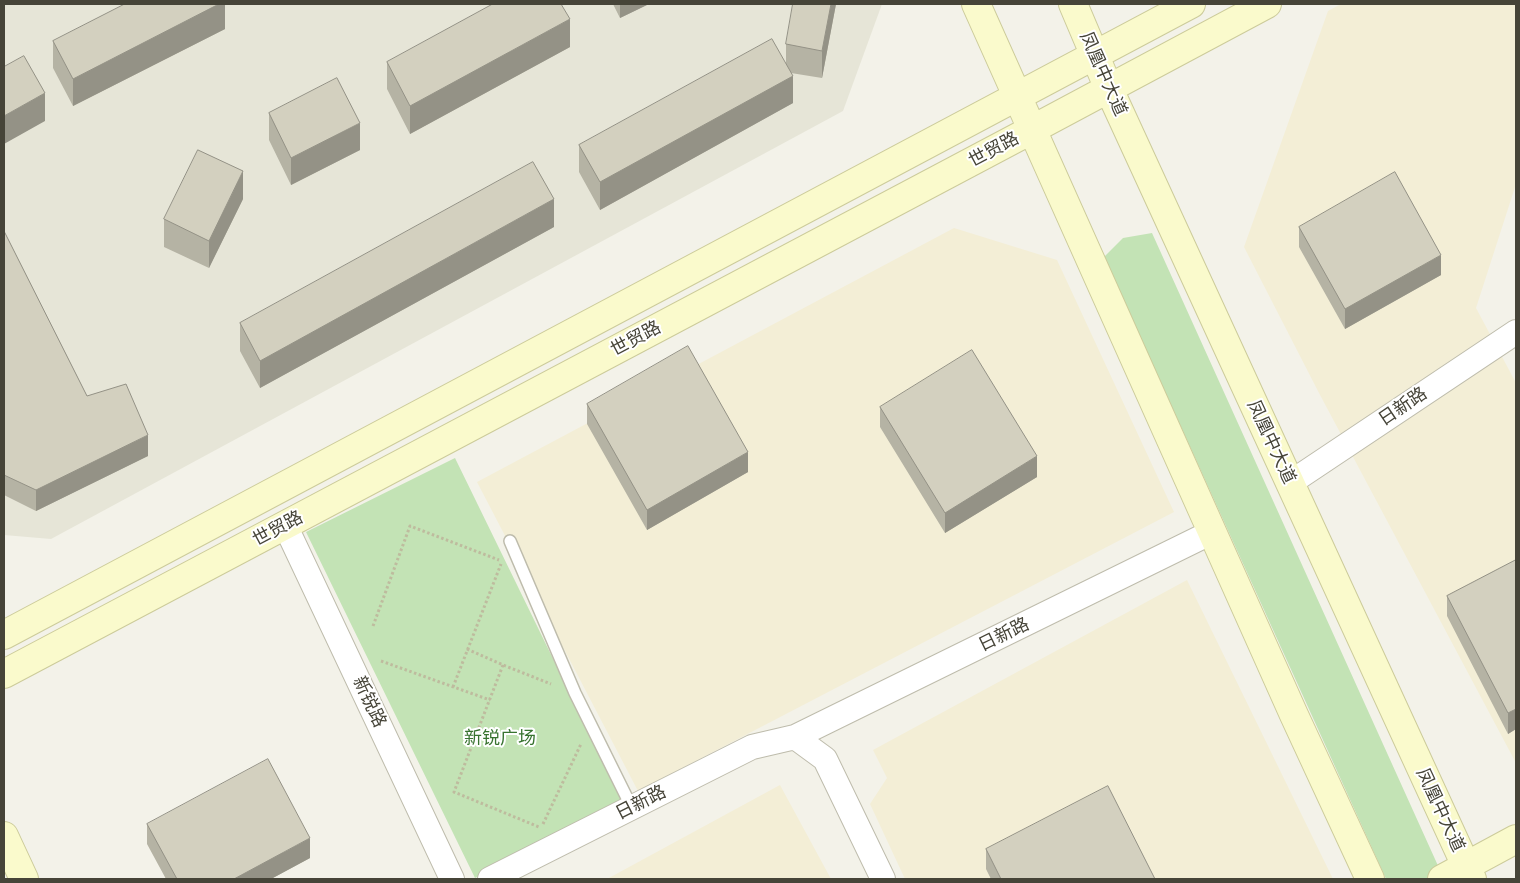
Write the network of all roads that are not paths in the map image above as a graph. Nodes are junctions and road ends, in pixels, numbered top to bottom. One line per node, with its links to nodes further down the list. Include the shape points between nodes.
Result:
1 (976, 4): 7 (main road)
2 (1073, 4): 5 (main road, 凤凰中大道)
3 (1191, 4): 5 (main road, 世贸路)
4 (1267, 4): 6 (main road, 世贸路)
5 (1095, 55): 6 (main road, 凤凰中大道); 7 (main road, 世贸路)
6 (1109, 89): 8 (main road, 世贸路); 10 (main road, 凤凰中大道)
7 (1017, 96): 8 (main road); 14 (main road, 世贸路)
8 (1032, 130): 11 (main road, 世贸路); 12 (main road)
9 (1516, 332): 10 (street, 日新路)
10 (1290, 483): 20 (main road, 凤凰中大道)
11 (286, 524): 15 (main road, 世贸路); 22 (street, 新锐路)
12 (1212, 532): 16 (street, 日新路); 25 (main road)
13 (510, 541): 17 (lane, via 575,693)
14 (4, 635)
15 (4, 674)
16 (796, 737): 17 (street, 日新路, via 752,747); 24 (street, via 825,759)
17 (632, 808): 23 (street, 日新路)
18 (4, 836): 21 (main road)
19 (1516, 839): 20 (main road)
20 (1469, 873): 26 (main road)
21 (24, 879)
22 (452, 879)
23 (490, 879)
24 (882, 879)
25 (1370, 879)
26 (1442, 879)

